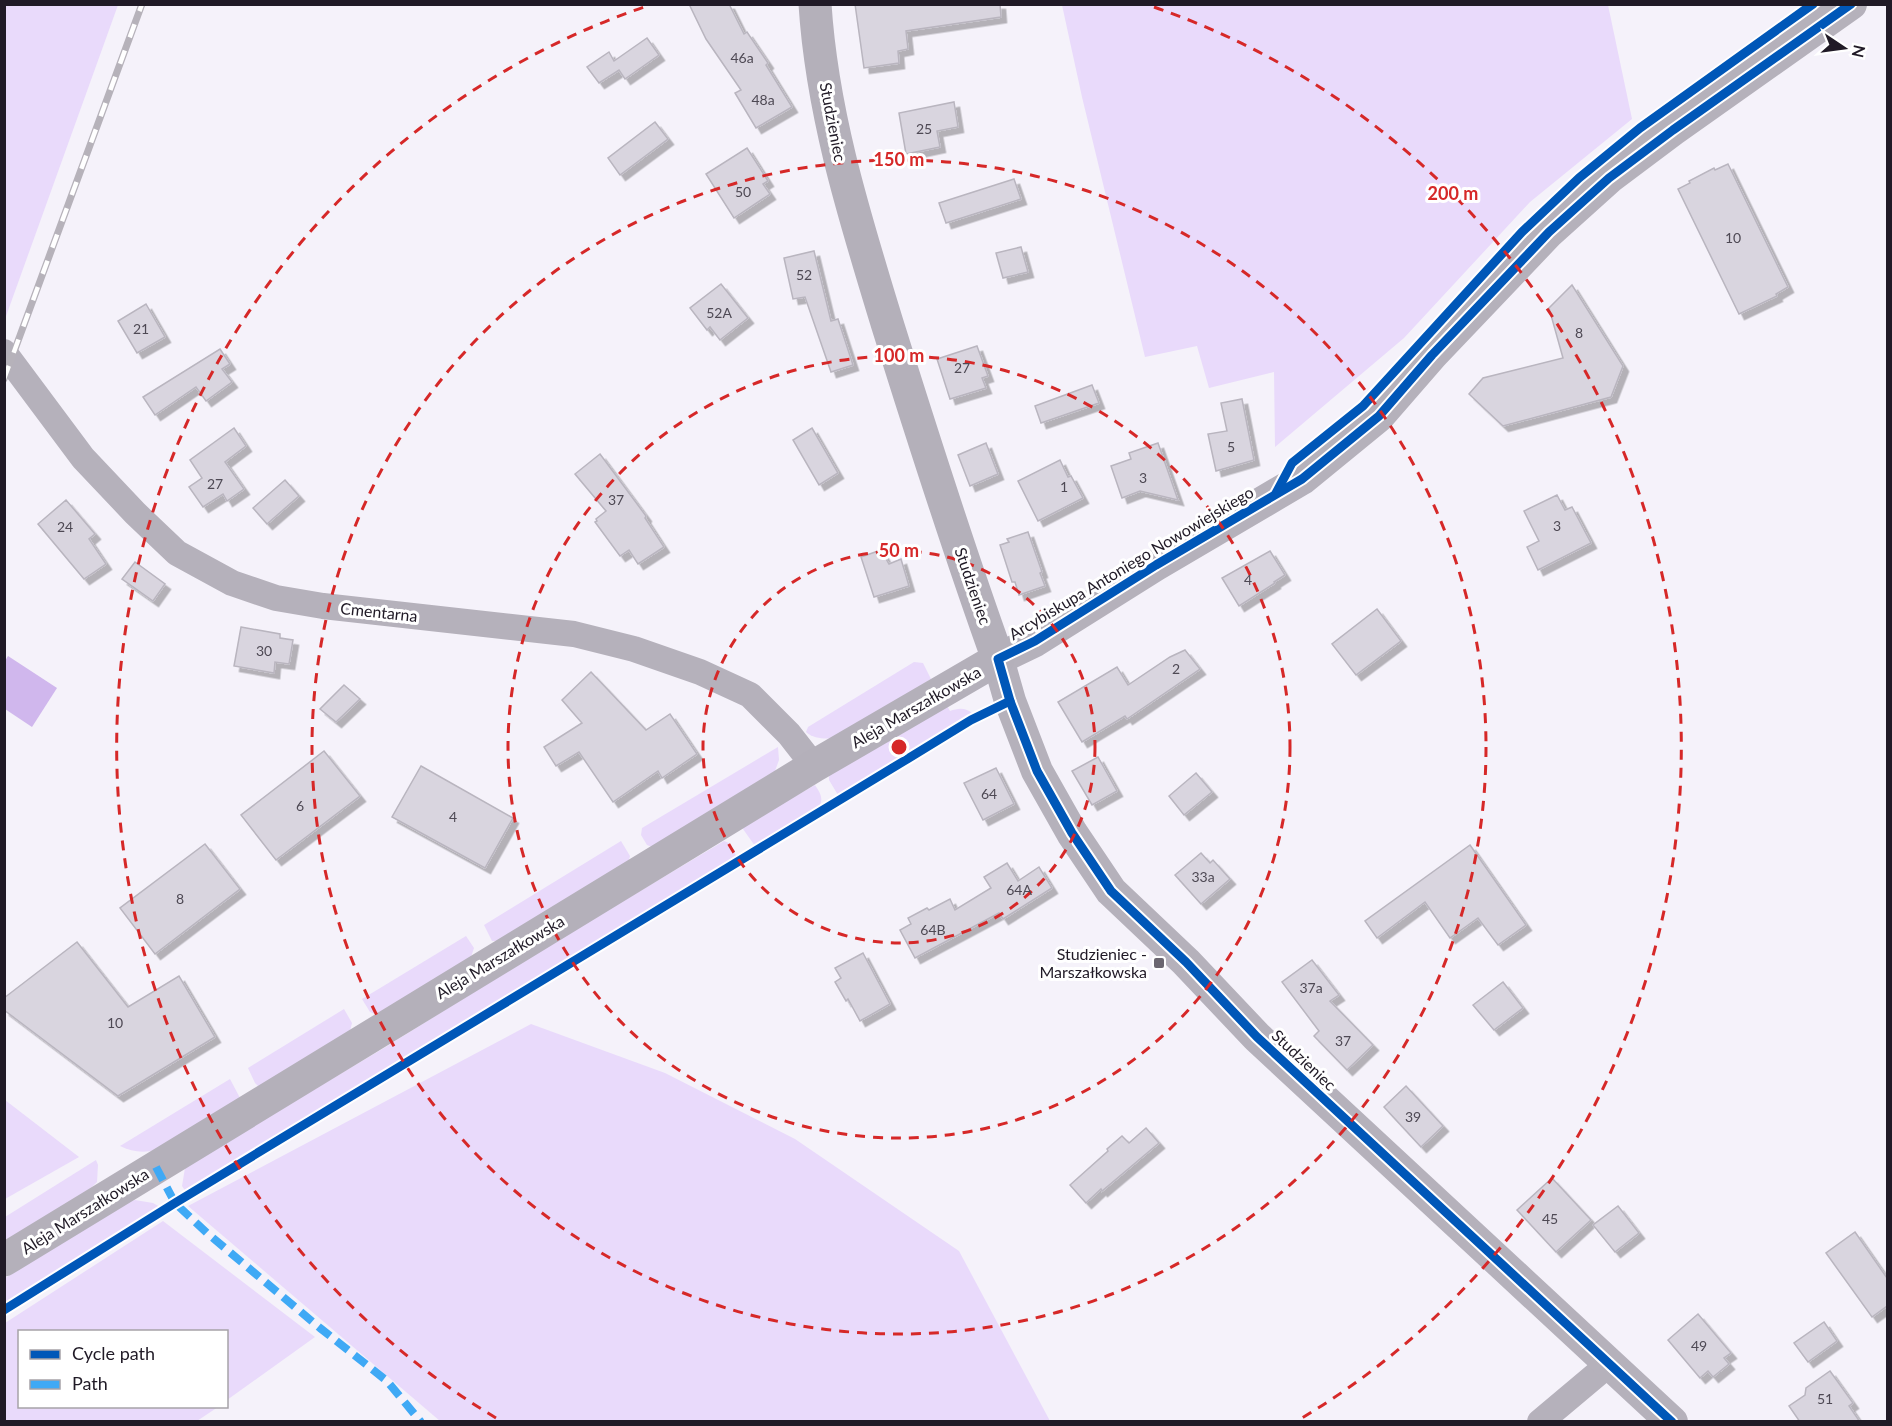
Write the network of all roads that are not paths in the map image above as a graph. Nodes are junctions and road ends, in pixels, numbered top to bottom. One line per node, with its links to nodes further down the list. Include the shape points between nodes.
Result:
1 (815, 4): 4 (main road, Studzieniec, via 834,141 914,409)
2 (1851, 4): 4 (street, Arcybiskupa Antoniego Nowowiejskiego, via 1609,177 1550,232 1379,416 1302,479)
3 (4, 352): 5 (street, Cmentarna, via 83,458 135,513 177,553 232,583 276,598 323,606 574,634 634,650 700,672 750,695)
4 (998, 659): 5 (main road, Aleja Marszałkowska); 7 (street, Studzieniec, via 1037,771 1111,891 1257,1037)
5 (814, 766): 6 (main road, Aleja Marszałkowska)
6 (4, 1260)
7 (1609, 1364): 8 (street); 9 (street, Studzieniec)
8 (1540, 1422)
9 (1672, 1422)

